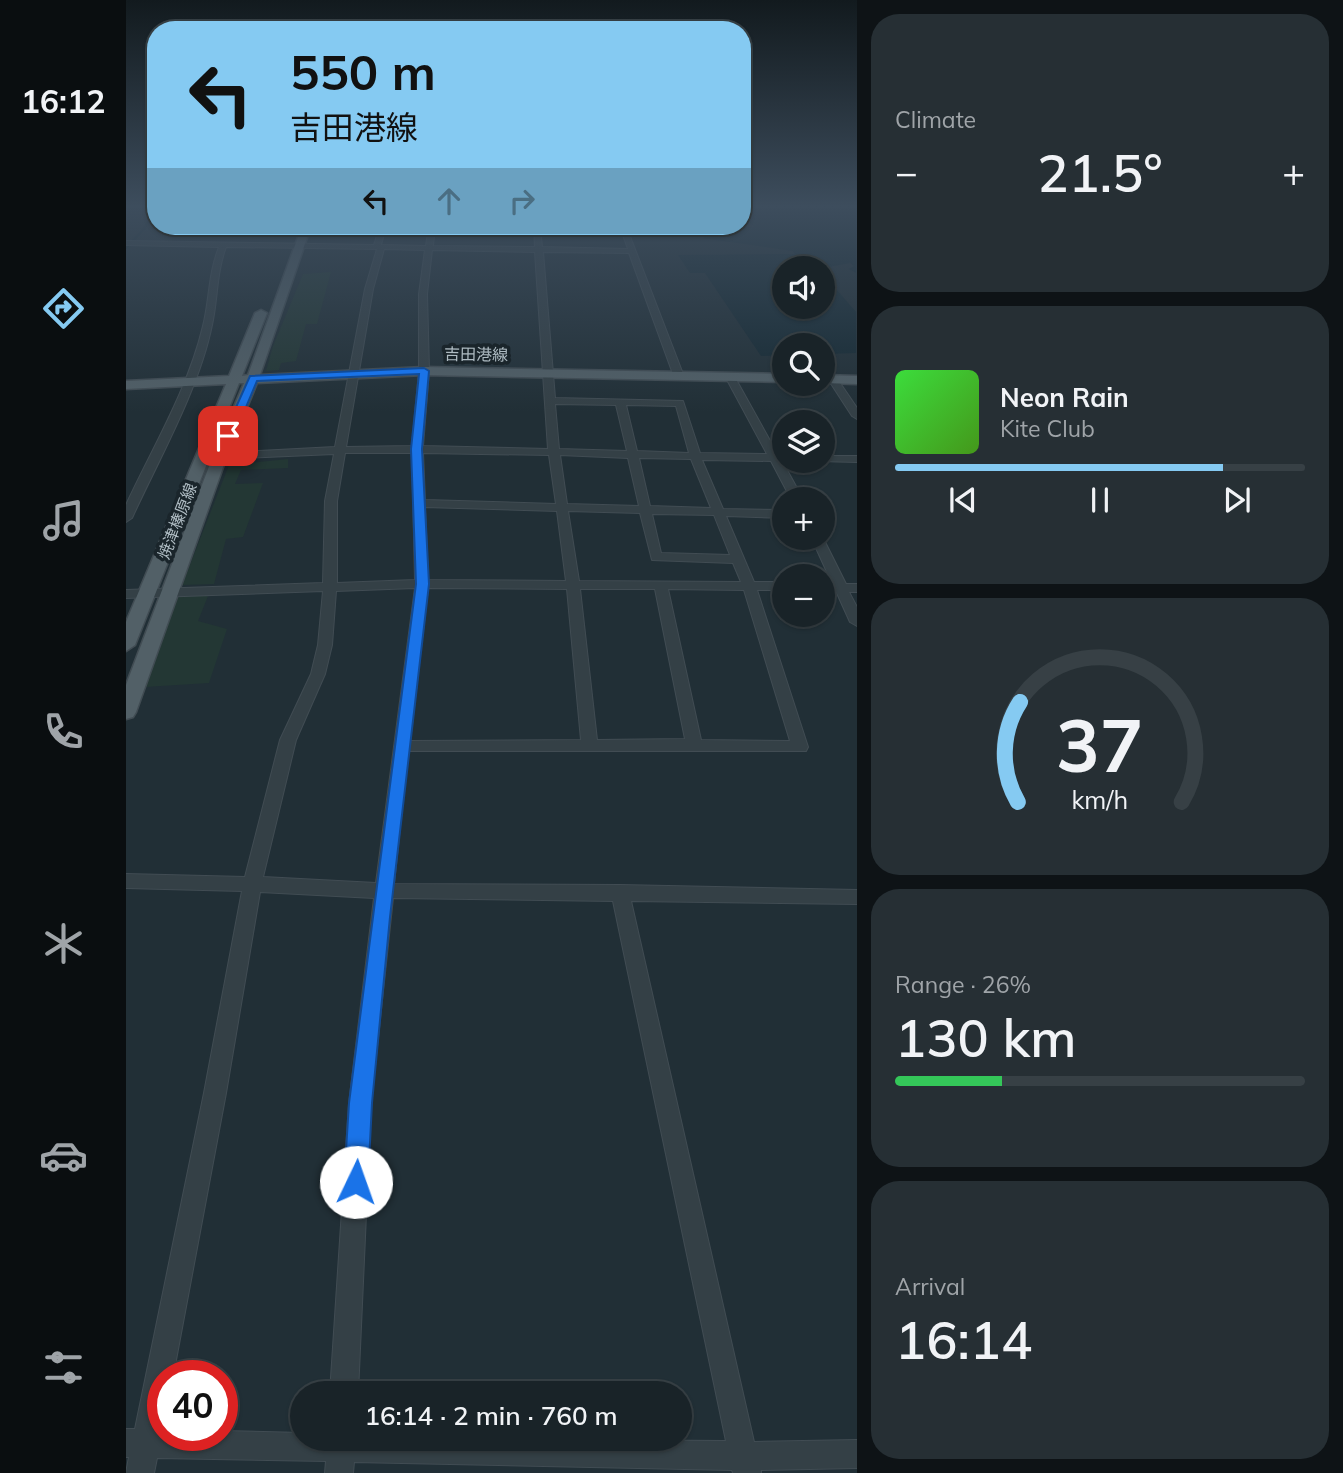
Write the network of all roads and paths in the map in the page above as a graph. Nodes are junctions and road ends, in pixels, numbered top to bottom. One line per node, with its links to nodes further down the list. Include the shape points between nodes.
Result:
1 (213, 275): 16 (street, via 208,325)
2 (281, 275): 14 (main road, 焼津榛原線)
3 (285, 275): 12 (main road, 焼津榛原線)
4 (372, 275): 9 (street)
5 (424, 275): 8 (street)
6 (538, 275): 10 (street)
7 (642, 275): 19 (street)
8 (424, 371): 9 (main road, 吉田港線); 10 (main road, 吉田港線); 26 (street)
9 (355, 373): 12 (main road, 吉田港線); 25 (street)
10 (547, 373): 19 (main road, 吉田港線); 21 (street)
11 (730, 376): 13 (main road, 吉田港線); 19 (main road, 吉田港線); 24 (street)
12 (253, 378): 14 (main road, 吉田港線); 29 (main road, 焼津榛原線)
13 (772, 378)
14 (235, 379): 16 (main road, 吉田港線); 52 (main road, 焼津榛原線)
15 (835, 379): 17 (main road)
16 (190, 380): 18 (main road, 吉田港線); 39 (street)
17 (856, 380)
18 (126, 384)
19 (677, 386): 22 (street); 30 (street)
20 (835, 388): 23 (street)
21 (551, 401): 22 (street); 27 (street)
22 (621, 403): 28 (street)
23 (856, 416)
24 (772, 445)
25 (341, 449): 26 (street); 29 (street); 45 (street, via 331,501)
26 (417, 449): 27 (street); 34 (street)
27 (554, 453): 28 (street); 35 (street)
28 (634, 454): 30 (street); 36 (street)
29 (220, 456): 51 (main road, 焼津榛原線)
30 (695, 456): 31 (street); 37 (street)
31 (772, 458)
32 (835, 459): 33 (street)
33 (856, 459)
34 (419, 502): 35 (street); 43 (street)
35 (561, 506): 36 (street); 42 (street)
36 (645, 510): 37 (street); 41 (street, via 656,557)
37 (717, 512): 38 (street); 41 (street)
38 (772, 514)
39 (126, 518)
40 (823, 550): 49 (street)
41 (737, 559): 46 (street)
42 (573, 583): 43 (street); 44 (street); 59 (street)
43 (422, 584): 45 (street); 58 (street)
44 (661, 585): 46 (street); 57 (street)
45 (330, 586): 51 (street); 61 (street, via 318,674 288,740)
46 (749, 586): 47 (street); 57 (street, via 800,747)
47 (772, 586)
48 (835, 587): 49 (street)
49 (841, 587): 50 (street); 54 (street)
50 (856, 587)
51 (169, 592): 52 (street); 56 (main road, 焼津榛原線)
52 (146, 593): 53 (street); 55 (main road, 焼津榛原線)
53 (126, 594)
54 (856, 622)
55 (126, 645)
56 (126, 712)
57 (694, 743): 59 (street)
58 (401, 746): 59 (street); 62 (street)
59 (590, 747)
60 (126, 881): 61 (street)
61 (252, 884): 62 (street); 66 (street, via 215,1093)
62 (383, 891): 63 (street); 65 (street, via 360,1103)
63 (620, 892): 64 (street); 69 (street)
64 (856, 897)
65 (345, 1381)
66 (136, 1443): 67 (street); 70 (street)
67 (341, 1453): 69 (street)
68 (856, 1454): 69 (street)
69 (745, 1464)
70 (140, 1473)

